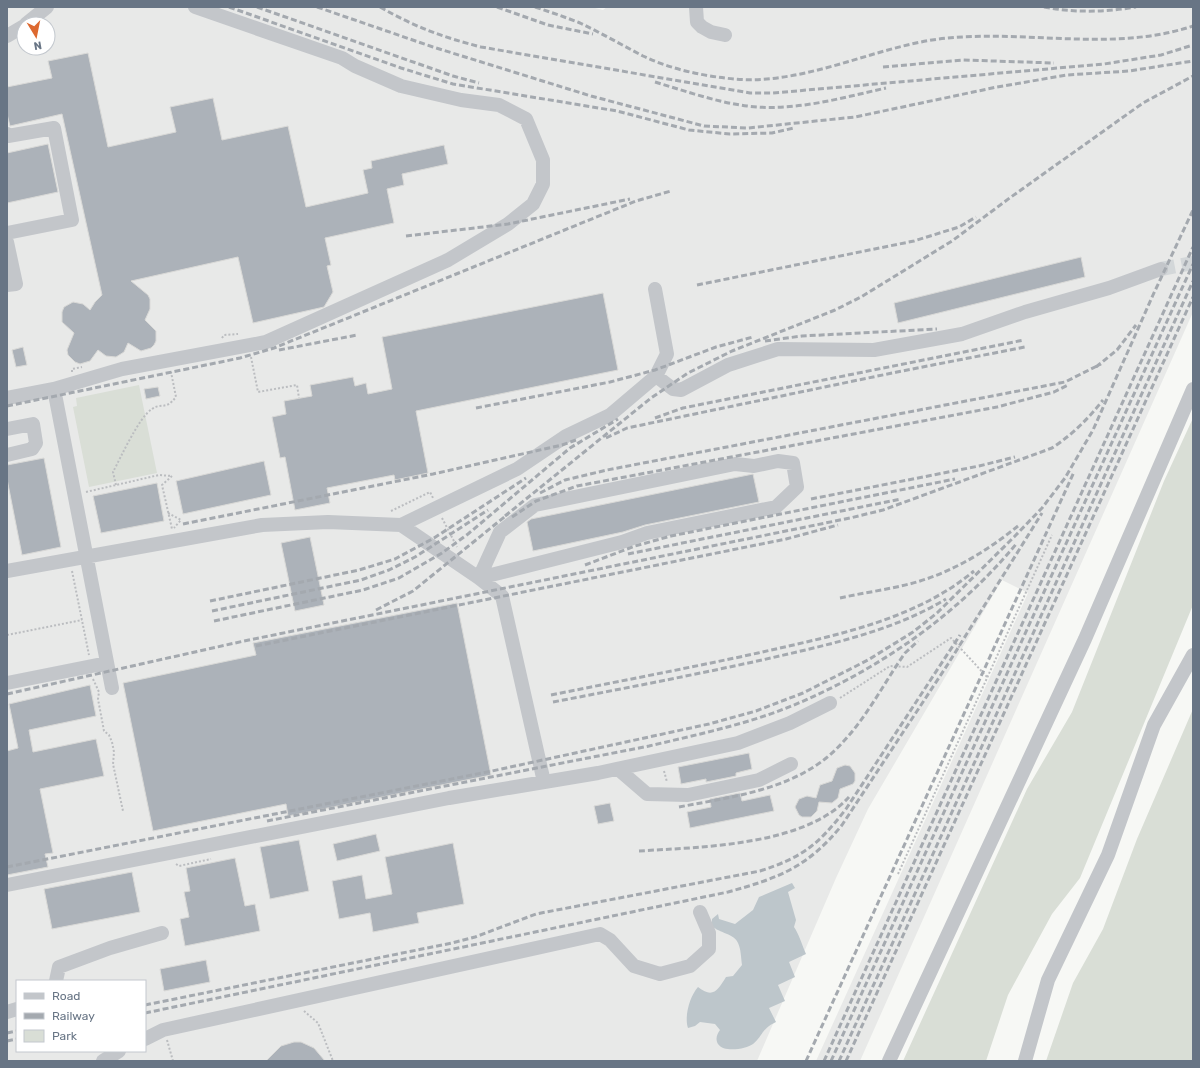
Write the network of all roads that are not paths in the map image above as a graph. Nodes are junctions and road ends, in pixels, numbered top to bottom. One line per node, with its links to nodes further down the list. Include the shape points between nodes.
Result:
1 (47, 7): 4 (lane)
2 (195, 7): 15 (lane, via 342,58 402,86 461,100 500,105 526,119 543,160 543,184 533,204 508,224 448,260 266,342 122,369)
3 (696, 7): 6 (lane, via 696,22 702,27)
4 (36, 16)
5 (16, 31): 7 (lane)
6 (725, 35)
7 (7, 36)
8 (7, 134): 9 (lane, via 8,136 54,128 72,220)
9 (7, 233)
10 (7, 242): 12 (lane, via 16,284)
11 (1162, 270): 14 (lane, via 962,334 874,350 778,349 728,365 681,390 673,389)
12 (7, 285)
13 (654, 289): 14 (lane, via 667,354)
14 (656, 376): 20 (lane, via 610,415 566,436 517,468)
15 (54, 389): 17 (lane); 21 (lane)
16 (1193, 389): 39 (lane, via 1085,639)
17 (7, 398)
18 (7, 429): 19 (lane, via 33,424 36,443 32,449)
19 (7, 455)
20 (401, 524): 21 (lane, via 328,522 262,525); 23 (lane)
21 (86, 556): 22 (lane); 25 (lane)
22 (7, 571)
23 (479, 578): 23 (lane, via 622,542 647,533 776,507 797,487 793,463 778,461 754,466 736,464 535,505 500,532); 31 (lane, via 502,596)
24 (1193, 655): 40 (lane, via 1154,725 1108,855 1048,980)
25 (107, 663): 26 (lane); 27 (lane)
26 (7, 683)
27 (112, 688)
28 (830, 703): 30 (lane, via 790,723 738,743)
29 (791, 764): 30 (lane, via 759,780 688,795 647,794)
30 (618, 768): 31 (lane)
31 (544, 782): 32 (lane, via 449,798)
32 (7, 885)
33 (700, 912): 36 (lane, via 709,933 708,949 690,966 660,974 634,966 610,940 600,934 163,1030)
34 (162, 933): 35 (lane, via 110,948 59,967)
35 (56, 980)
36 (146, 1038)
37 (117, 1052): 38 (lane)
38 (103, 1061)
39 (889, 1061)
40 (1025, 1061)

